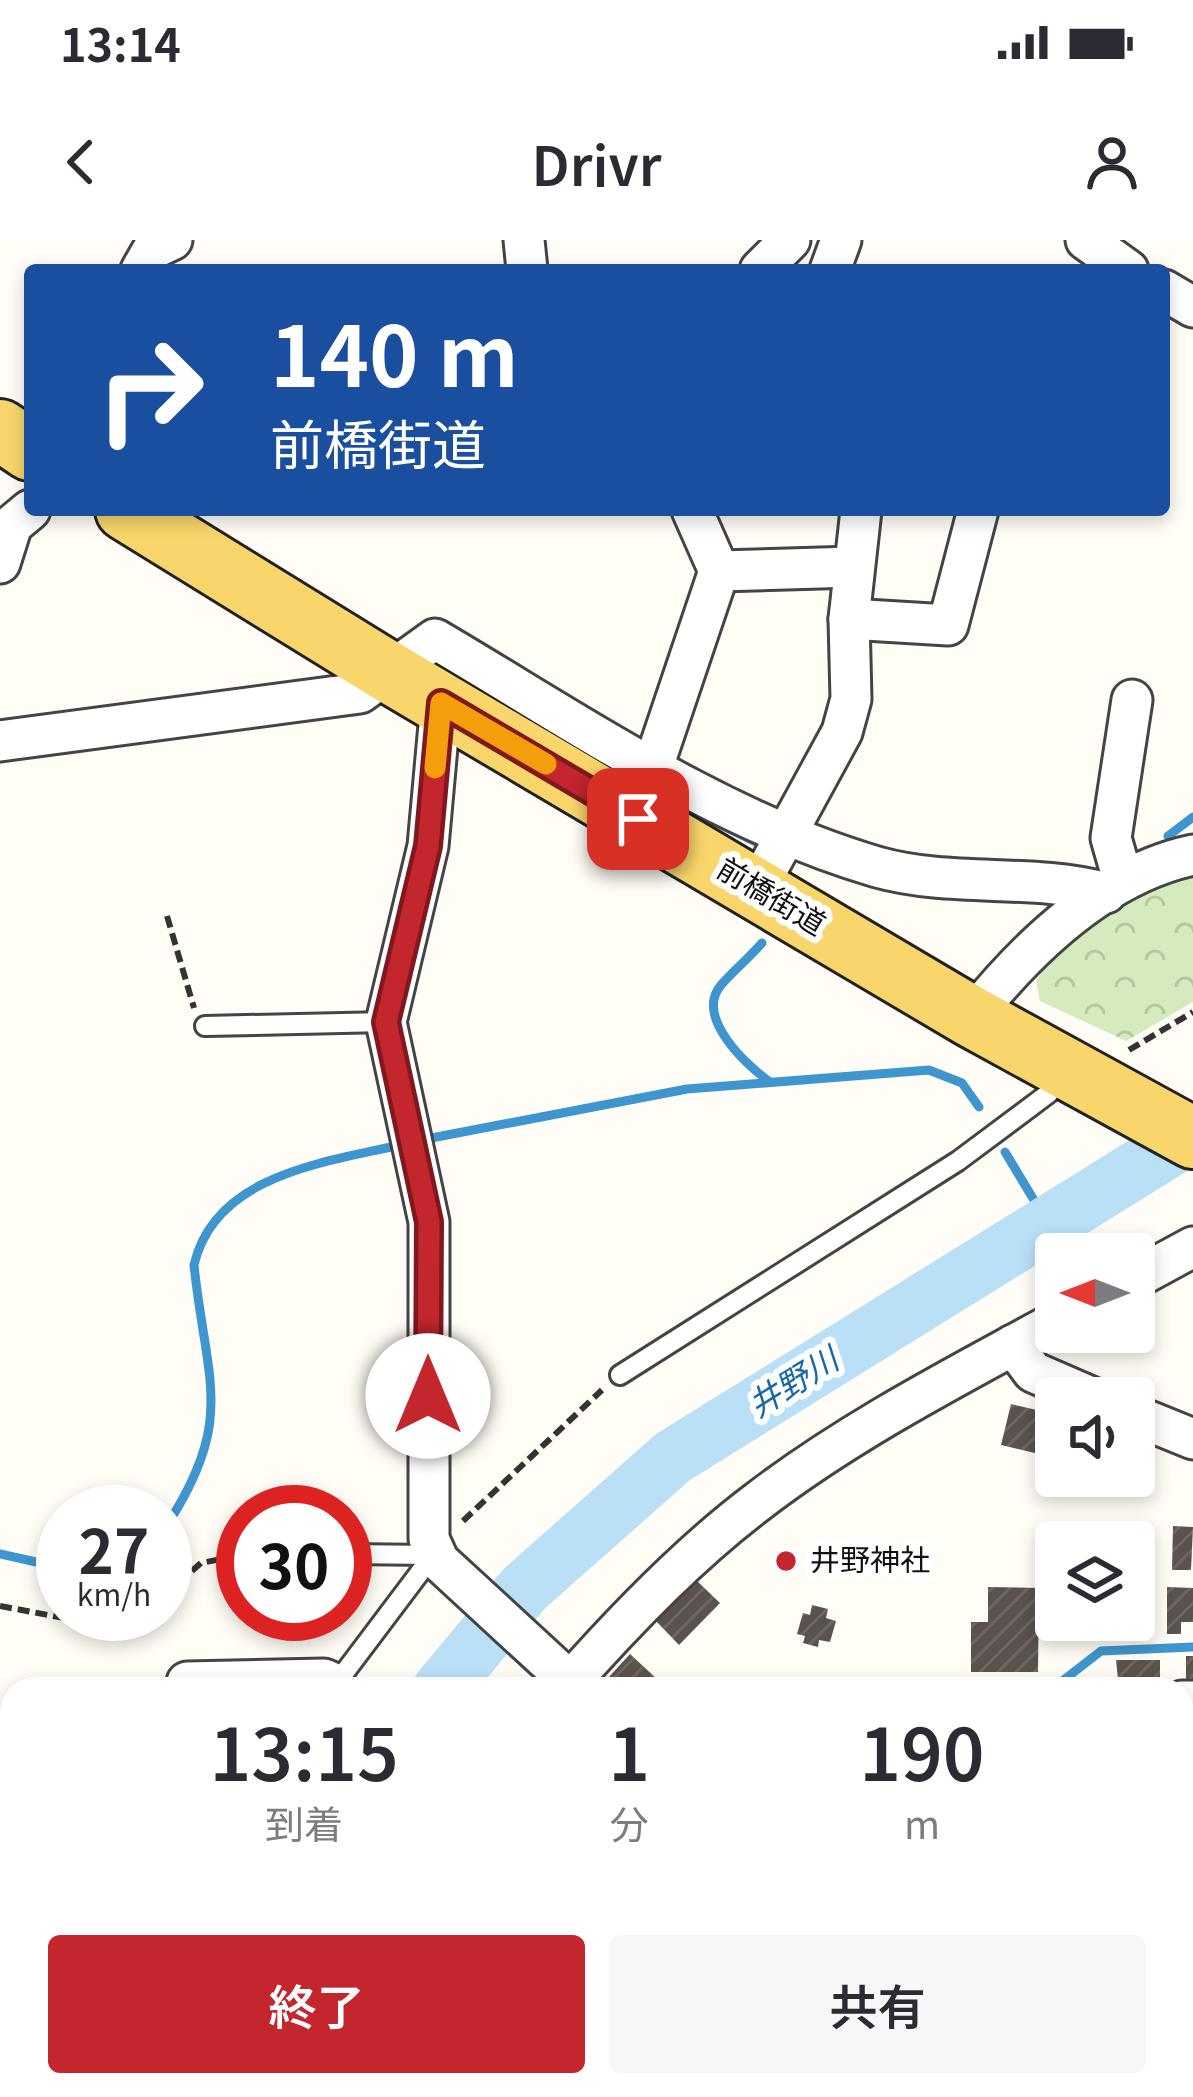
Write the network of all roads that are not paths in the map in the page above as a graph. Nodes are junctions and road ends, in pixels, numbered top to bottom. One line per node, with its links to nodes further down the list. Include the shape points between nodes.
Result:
1 (172, 240): 4 (street)
2 (790, 240): 5 (street)
3 (1083, 251): 6 (street)
4 (144, 264)
5 (766, 264)
6 (1114, 264)
7 (24, 516): 12 (street, via 12,525)
8 (135, 516): 16 (main road, 前橋街道)
9 (695, 516): 14 (street)
10 (860, 516): 13 (street)
11 (976, 516): 15 (street, via 948,625)
12 (0, 563)
13 (854, 567): 14 (street); 15 (street)
14 (719, 572): 20 (street)
15 (849, 620): 21 (street, via 853,667 842,732)
16 (387, 671): 18 (main road, 前橋街道); 19 (street, via 360,693); 20 (street, via 435,640)
17 (1132, 700): 23 (street, via 1111,838)
18 (441, 703): 24 (main road, 前橋街道); 26 (street, via 428,846)
19 (0, 741)
20 (653, 767): 21 (street)
21 (788, 834): 23 (street, via 928,877); 24 (street)
22 (1193, 855): 23 (street, via 1152,863)
23 (1114, 887): 25 (street, via 1015,962)
24 (757, 888): 25 (main road, 前橋街道)
25 (972, 1016): 28 (main road, 前橋街道)
26 (386, 1022): 27 (lane); 38 (street, via 429,1222)
27 (205, 1026)
28 (1096, 1073): 29 (main road, 前橋街道); 34 (lane, via 1049,1093 958,1160)
29 (1193, 1138)
30 (1193, 1247): 31 (street)
31 (1155, 1268)
32 (1035, 1333): 33 (street)
33 (1012, 1345): 35 (street); 42 (street, via 757,1502)
34 (620, 1375)
35 (1045, 1377)
36 (1155, 1423): 37 (street)
37 (1193, 1439)
38 (441, 1549): 39 (lane); 40 (lane); 41 (street)
39 (372, 1553)
40 (342, 1677)
41 (563, 1677)
42 (575, 1677)

